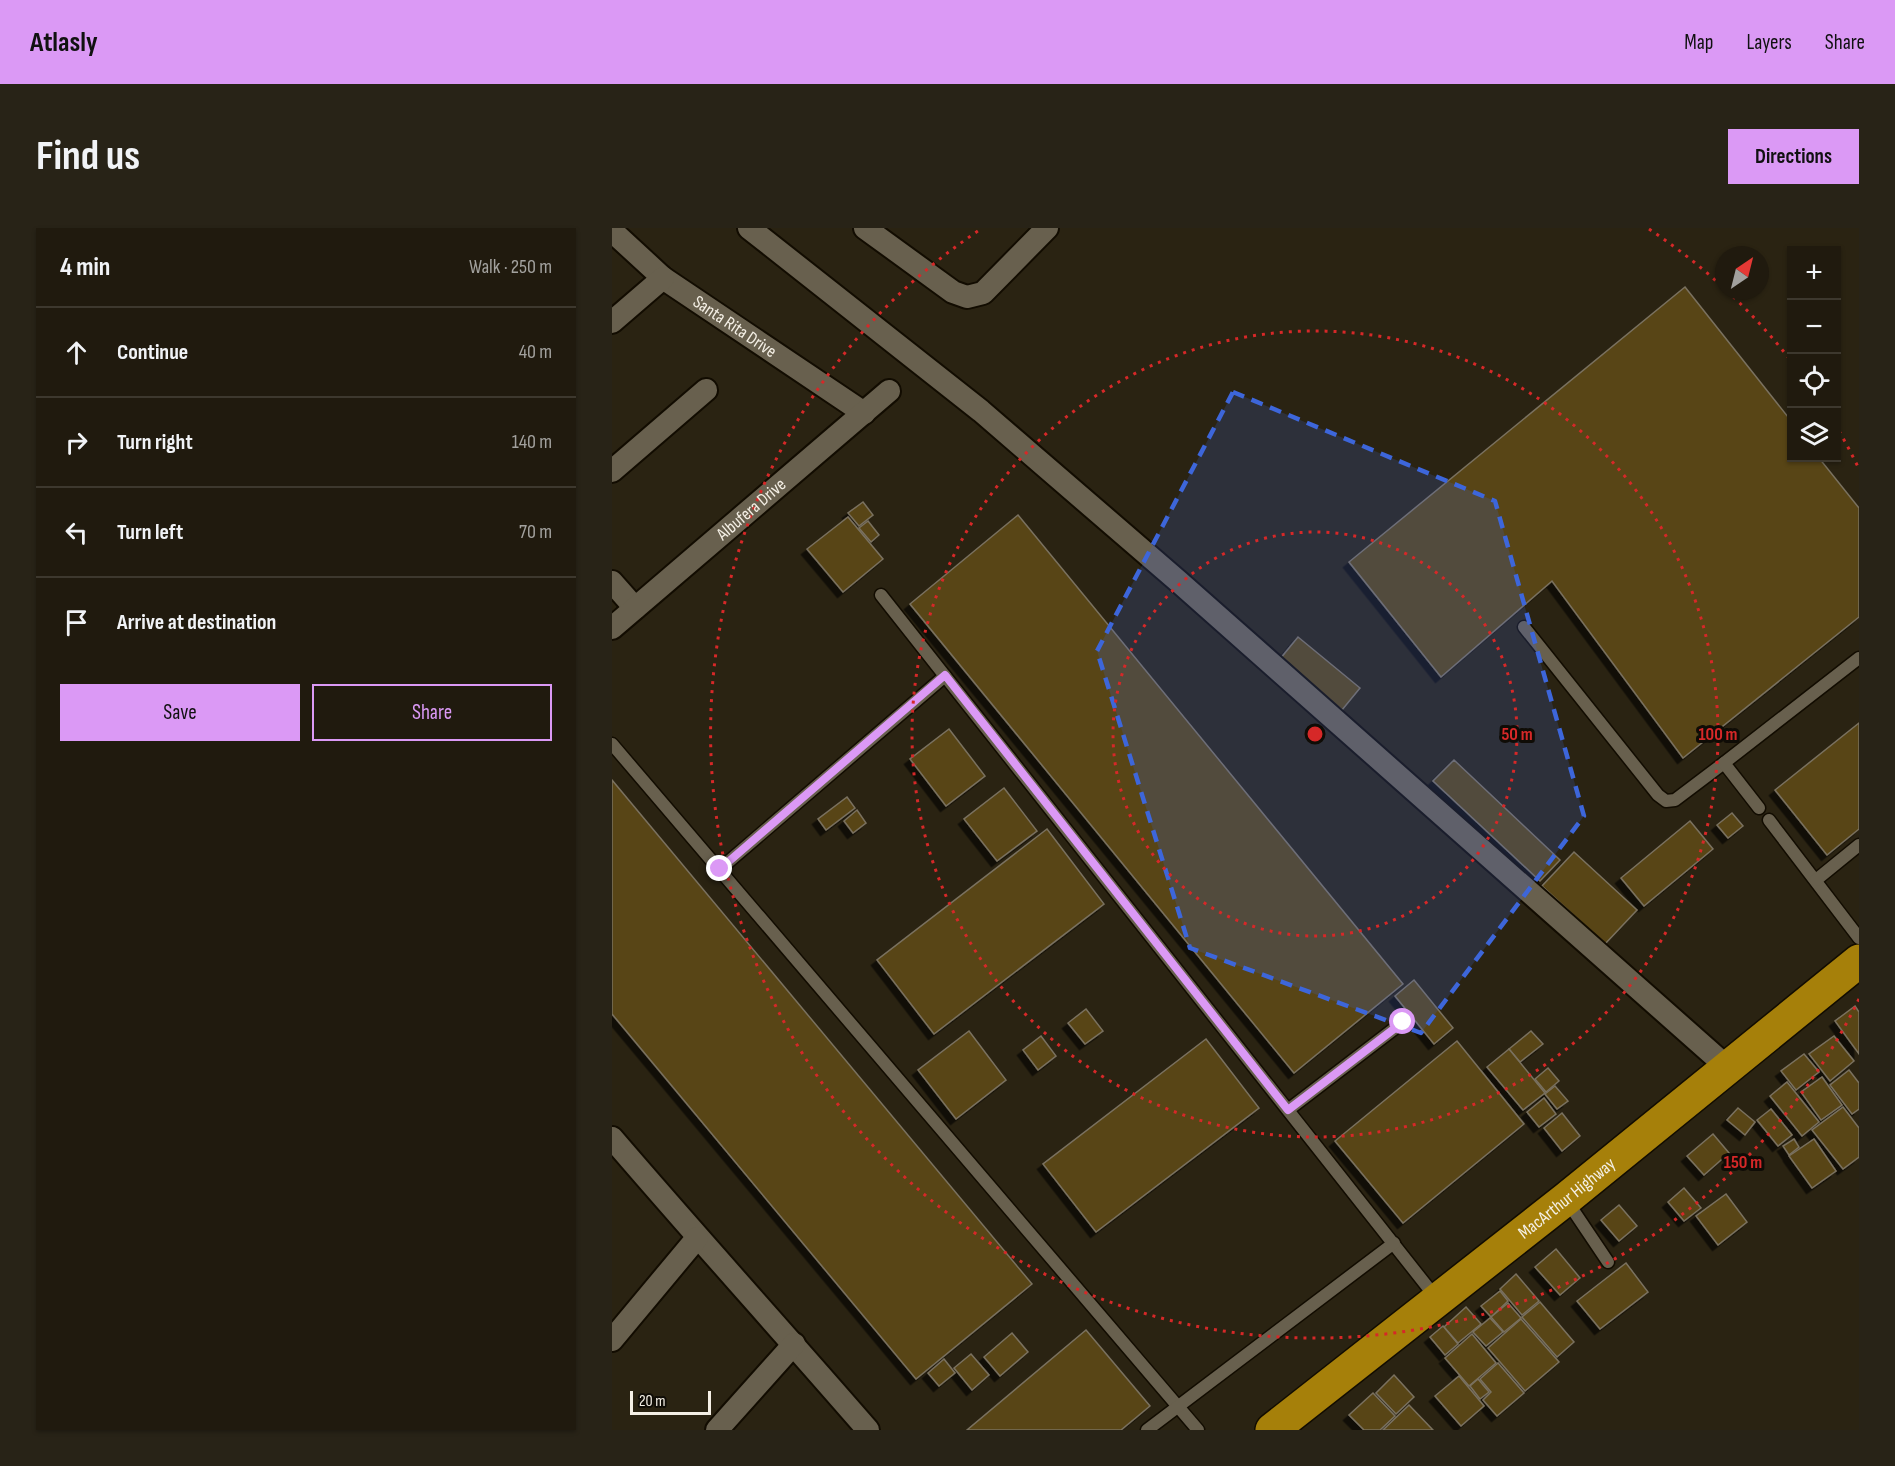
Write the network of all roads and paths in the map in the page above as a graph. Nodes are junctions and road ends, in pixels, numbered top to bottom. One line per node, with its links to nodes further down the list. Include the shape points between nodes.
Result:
1 (749, 228): 28 (street, via 981,411)
2 (865, 228): 3 (street, via 953,292 968,297 983,292)
3 (1046, 228)
4 (612, 231): 5 (street, Santa Rita Drive)
5 (663, 278): 6 (street); 9 (street, Santa Rita Drive)
6 (612, 322)
7 (706, 390): 10 (street)
8 (889, 391): 9 (street, Albufera Drive)
9 (864, 412): 13 (street, Albufera Drive)
10 (612, 471)
11 (612, 582): 13 (street)
12 (881, 595): 17 (lane)
13 (635, 608): 15 (street, Albufera Drive)
14 (1524, 627): 19 (lane, via 1666,801 1675,800)
15 (612, 628)
16 (1859, 658): 19 (lane)
17 (945, 675): 23 (lane); 29 (lane)
18 (612, 744): 23 (lane)
19 (1724, 763): 20 (lane)
20 (1759, 807)
21 (1768, 820): 24 (lane)
22 (1859, 846): 24 (lane)
23 (720, 869): 38 (lane)
24 (1816, 880): 25 (lane)
25 (1859, 938)
26 (1859, 961): 28 (highway, MacArthur Highway)
27 (1403, 1022): 29 (lane)
28 (1727, 1067): 31 (highway, MacArthur Highway)
29 (1288, 1110): 33 (lane)
30 (612, 1138): 32 (street)
31 (1566, 1199): 34 (lane); 35 (highway, MacArthur Highway)
32 (697, 1238): 36 (street); 37 (street)
33 (1394, 1243): 35 (lane); 38 (lane)
34 (1608, 1262)
35 (1437, 1300): 43 (highway, MacArthur Highway)
36 (612, 1340)
37 (794, 1344): 39 (street); 40 (street)
38 (1179, 1406): 41 (lane); 42 (lane)
39 (717, 1430)
40 (868, 1430)
41 (1147, 1430)
42 (1198, 1430)
43 (1272, 1430)

